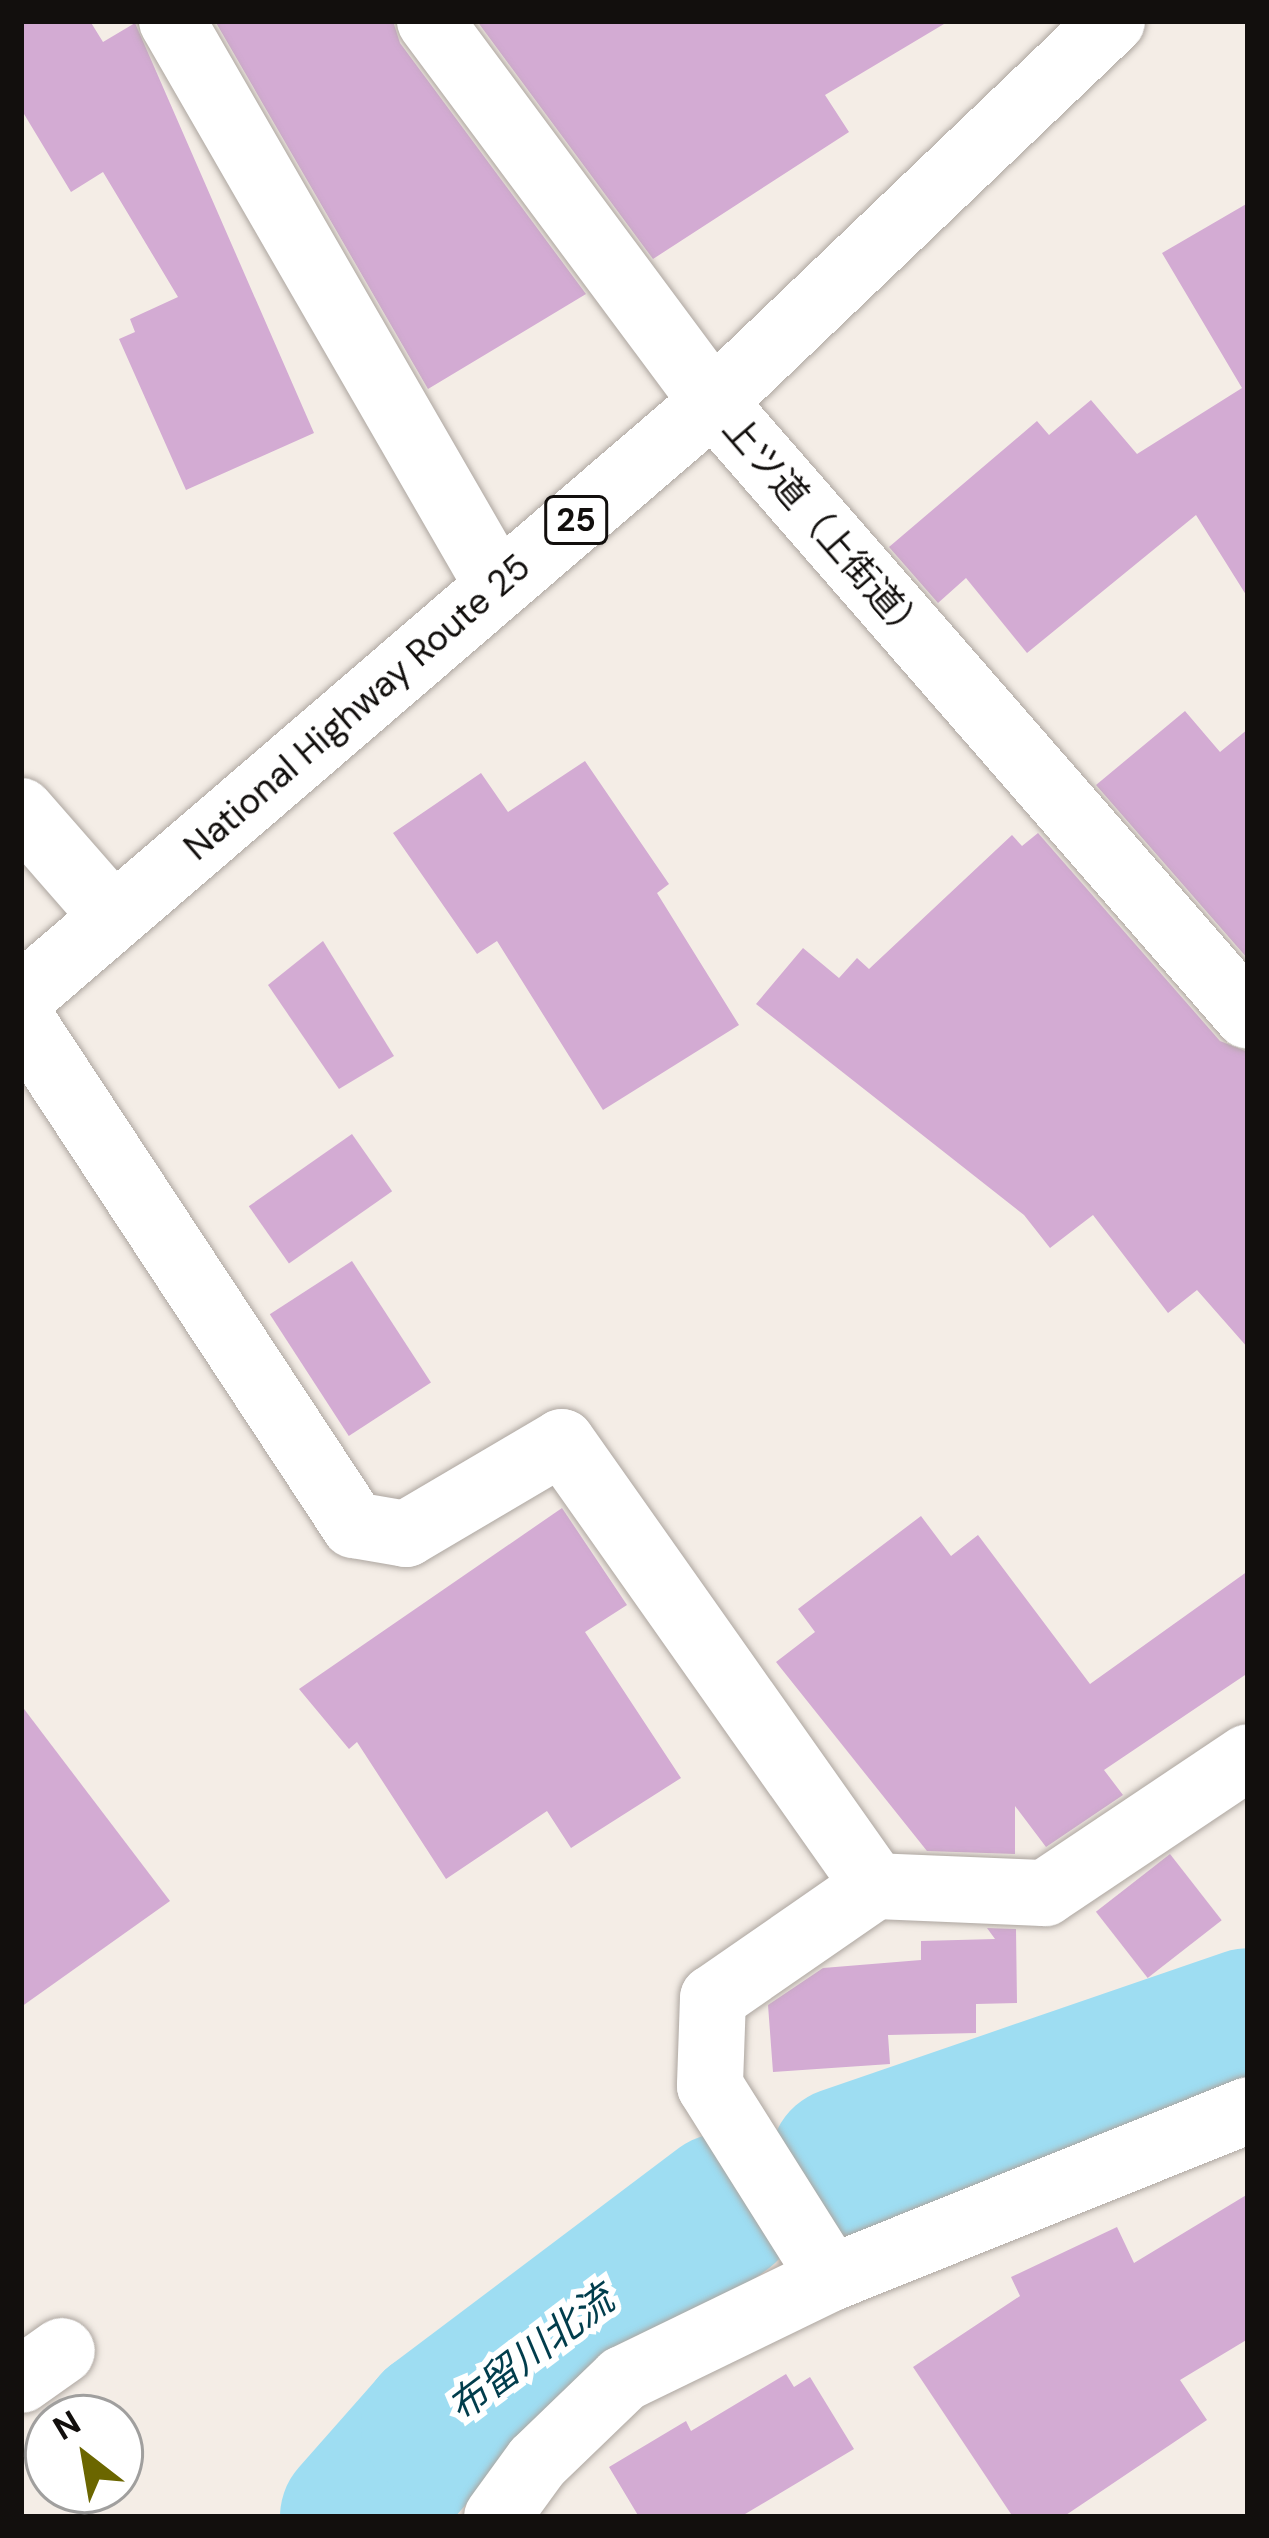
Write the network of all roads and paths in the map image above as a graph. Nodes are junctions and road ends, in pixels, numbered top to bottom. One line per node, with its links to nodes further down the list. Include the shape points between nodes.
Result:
1 (172, 21): 5 (main road)
2 (430, 21): 4 (main road, 上ツ道（上街道）)
3 (1112, 21): 4 (main road, National Highway Route 25 / 25)
4 (713, 402): 5 (main road, National Highway Route 25 / 25); 9 (main road, 上ツ道（上街道）)
5 (498, 586): 7 (main road, National Highway Route 25 / 25)
6 (21, 812): 7 (main road)
7 (113, 916): 8 (main road, National Highway Route 25 / 25)
8 (21, 997)
9 (1248, 1016)
10 (21, 1019): 12 (main road, via 354,1525 406,1534 562,1442)
11 (1248, 1757): 12 (main road, via 1045,1893)
12 (875, 1886): 14 (main road, via 713,1998 710,2086)
13 (1248, 2110): 14 (main road)
14 (831, 2278): 15 (main road, via 622,2379 537,2462)
15 (497, 2517)

